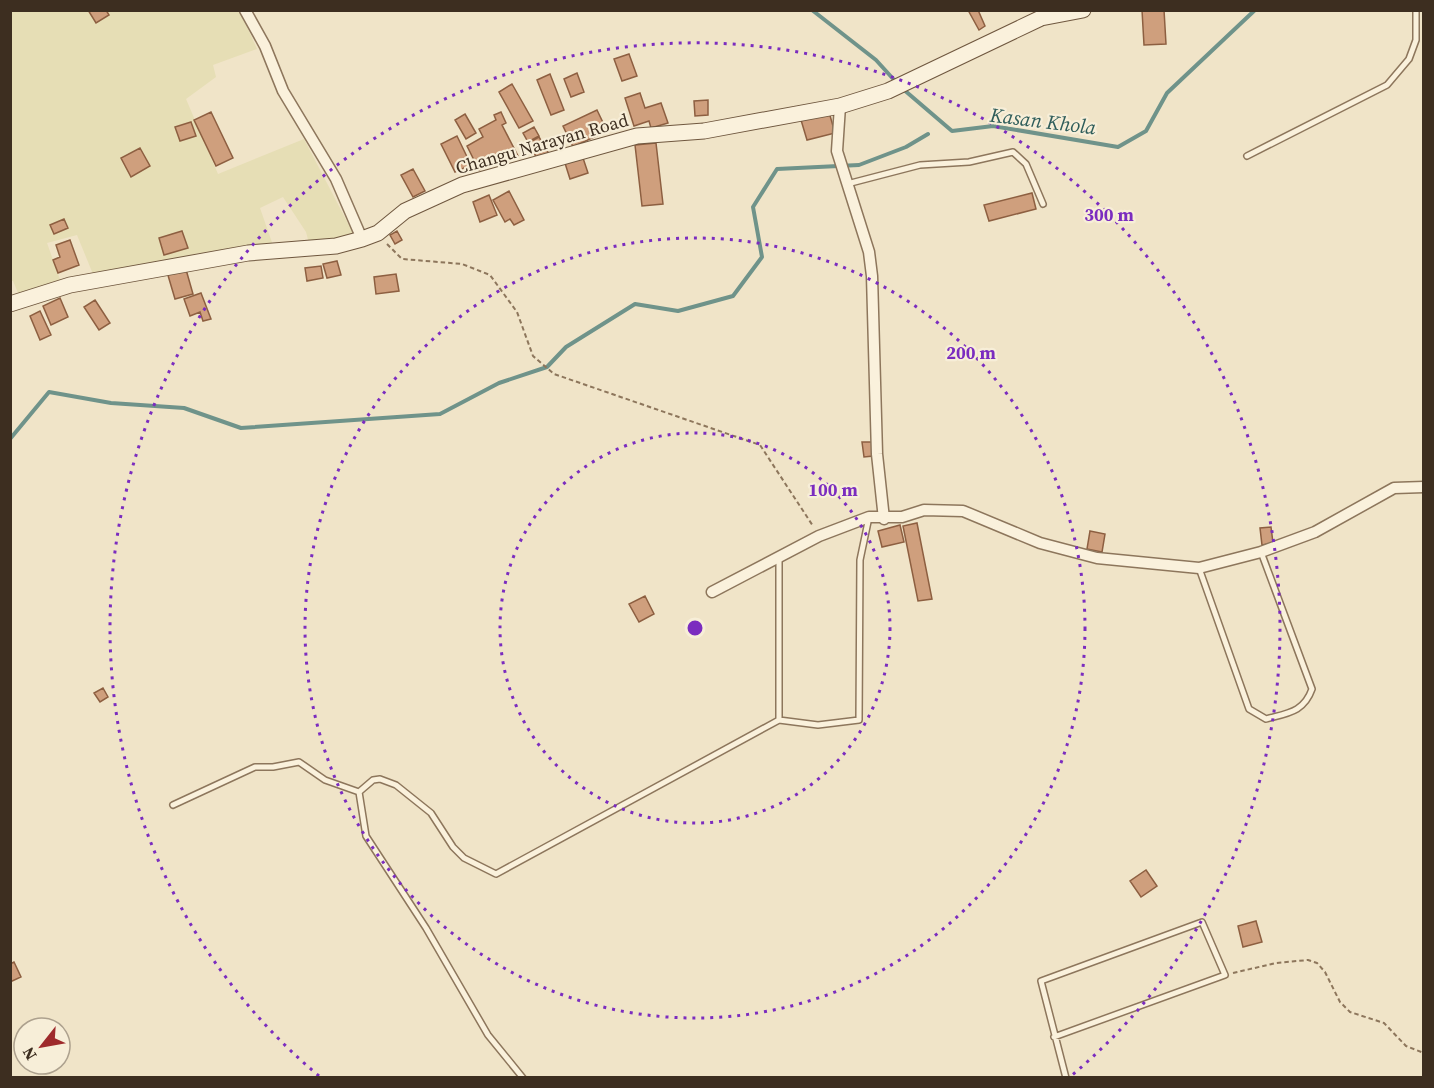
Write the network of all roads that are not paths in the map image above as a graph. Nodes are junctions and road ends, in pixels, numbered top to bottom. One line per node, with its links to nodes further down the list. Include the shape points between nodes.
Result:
1 (245, 10): 8 (street, via 283,91 336,179)
2 (1083, 10): 4 (main road, Changu Narayan Road, via 1041,18 888,91)
3 (1416, 10): 5 (lane, via 1416,40 1409,59 1387,86)
4 (840, 106): 6 (street, via 837,151); 8 (main road, Changu Narayan Road, via 704,131 637,135 462,185 405,212 378,233)
5 (1247, 156)
6 (847, 184): 7 (lane, via 920,165 969,162 1013,152 1026,164); 12 (street, via 872,276 877,454)
7 (1044, 204)
8 (362, 239): 9 (main road, Changu Narayan Road, via 336,246 248,253 81,283)
9 (10, 304)
10 (1424, 487): 13 (street, via 1394,488 1315,532)
11 (869, 517): 12 (street); 14 (street); 17 (lane, via 860,560 860,720 818,725)
12 (884, 519): 15 (street, via 924,510 963,510 1040,543 1097,558)
13 (1261, 552): 15 (street); 15 (lane, via 1312,689 1307,703 1266,719 1249,709)
14 (779, 557): 16 (street); 17 (lane)
15 (1199, 568)
16 (712, 592)
17 (779, 720): 18 (lane, via 496,874 464,858 431,813 396,785 373,780)
18 (359, 792): 19 (lane, via 325,780 299,762 255,767); 21 (lane, via 366,836 426,928 488,1035)
19 (173, 806)
20 (1054, 1037): 20 (lane, via 1041,981 1202,922 1225,975); 22 (lane)
21 (523, 1077)
22 (1066, 1077)

